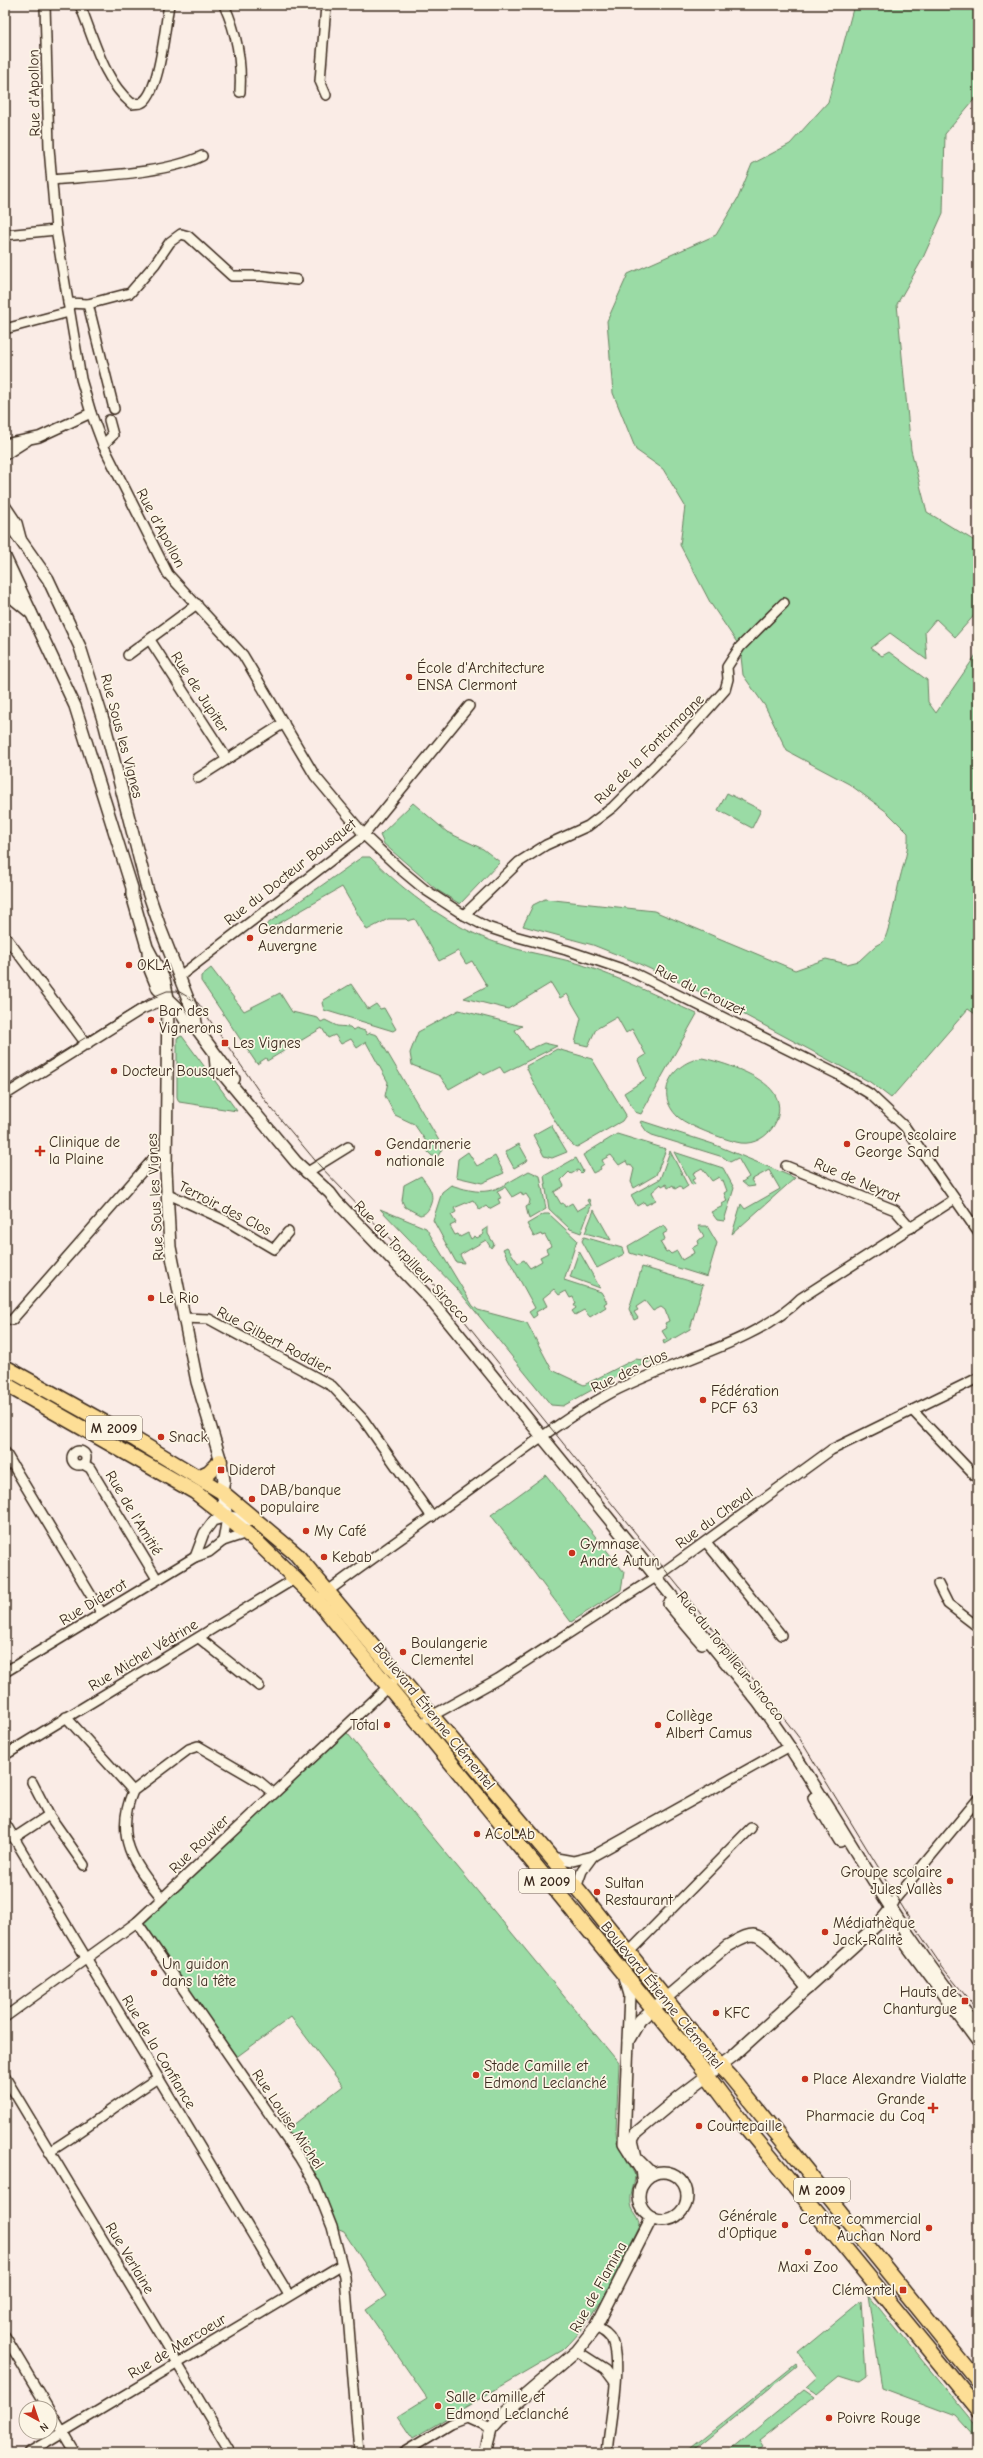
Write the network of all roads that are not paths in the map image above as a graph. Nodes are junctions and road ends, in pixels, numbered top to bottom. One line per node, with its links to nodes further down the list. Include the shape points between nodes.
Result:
1 (45, 5): 9 (street, Rue d'Apollon)
2 (80, 5): 3 (street, via 110,78 119,93 132,104 146,99 157,78)
3 (169, 5)
4 (224, 5): 6 (street, via 239,50 242,72)
5 (326, 5): 7 (street, via 320,81)
6 (240, 92)
7 (326, 95)
8 (202, 156): 9 (street, via 188,163 167,167)
9 (52, 180): 10 (street, Rue d'Apollon)
10 (56, 230): 11 (street); 14 (street, Rue d'Apollon)
11 (5, 235)
12 (297, 280): 13 (street, via 232,276 188,236 181,234 170,242 130,293)
13 (88, 304): 14 (street); 16 (street)
14 (68, 307): 15 (street); 17 (street, Rue d'Apollon)
15 (5, 329)
16 (114, 409)
17 (90, 413): 19 (street); 21 (street, Rue d'Apollon)
18 (109, 420): 21 (street, via 113,435)
19 (30, 440): 20 (street); 22 (street)
20 (5, 444)
21 (103, 445): 29 (street, Rue d'Apollon, via 161,564 173,581)
22 (5, 455)
23 (5, 505): 25 (street, via 17,523)
24 (5, 518): 25 (street, Rue Sous les Vignes)
25 (24, 545): 41 (street, Rue Sous les Vignes, via 48,579 80,647 105,726 148,892)
26 (5, 557): 30 (street, Rue Sous les Vignes)
27 (5, 582): 30 (street, via 14,599)
28 (784, 603): 38 (street, Rue de la Fontcimagne, via 740,647 726,667 728,679 725,690 613,807 588,826 546,845 519,862)
29 (197, 604): 31 (street); 34 (street, Rue d'Apollon, via 243,655)
30 (33, 615): 40 (street, Rue Sous les Vignes, via 61,672 81,724 132,888)
31 (150, 640): 32 (street); 35 (street, Rue de Jupiter)
32 (128, 655)
33 (469, 706): 37 (street, Rue du Docteur Bousquet)
34 (284, 723): 35 (street); 37 (street, Rue d'Apollon, via 306,763)
35 (227, 759): 36 (street)
36 (198, 778)
37 (364, 834): 38 (street, Rue du Crouzet, via 424,889); 41 (street, Rue du Docteur Bousquet)
38 (464, 915): 53 (street, Rue du Crouzet, via 487,927 634,973 853,1083 894,1114)
39 (5, 936): 46 (street)
40 (147, 946): 41 (street, Rue Sous les Vignes, via 168,970); 42 (street, Rue Sous les Vignes, via 164,979)
41 (180, 976): 42 (street, Rue Sous les Vignes); 44 (street, Rue du Torpilleur Sirocco)
42 (168, 998): 43 (street, Rue du Torpilleur Sirocco); 45 (street, Rue Sous les Vignes); 46 (street, via 142,1009)
43 (187, 1023): 44 (street, Rue du Torpilleur Sirocco); 45 (street, via 171,1028)
44 (197, 1029): 51 (street, Rue du Torpilleur Sirocco, via 214,1056 216,1066)
45 (167, 1034): 49 (street, Rue Sous les Vignes)
46 (87, 1045): 47 (street)
47 (5, 1095)
48 (348, 1147): 51 (street)
49 (166, 1151): 52 (street, Rue Sous les Vignes); 58 (street, via 154,1159)
50 (786, 1166): 54 (street, Rue de Neyrat, via 895,1210)
51 (310, 1176): 63 (street, Rue du Torpilleur Sirocco, via 324,1187 409,1276 467,1344)
52 (166, 1193): 55 (street, Terroir des Clos, via 225,1220 274,1248); 57 (street, Rue Sous les Vignes, via 170,1247)
53 (955, 1199): 54 (street, Rue des Clos); 56 (street, Rue du Crouzet)
54 (911, 1228): 63 (street, Rue des Clos, via 768,1322 731,1342 607,1395 563,1420)
55 (288, 1232)
56 (978, 1232)
57 (183, 1318): 65 (street, Rue Sous les Vignes, via 197,1382); 72 (street, Rue Gilbert Roddier, via 209,1319 332,1386 363,1419)
58 (12, 1320)
59 (5, 1367): 67 (main road, Boulevard Étienne Clémentel / M 2009)
60 (978, 1378): 62 (street, Rue du Cheval)
61 (5, 1384): 69 (main road, Boulevard Étienne Clémentel / M 2009)
62 (912, 1411): 68 (street); 76 (street, Rue du Cheval, via 831,1450)
63 (539, 1439): 72 (street, Rue des Clos); 79 (street, Rue du Torpilleur Sirocco)
64 (5, 1452): 84 (street)
65 (220, 1461): 67 (main road, via 209,1472); 70 (street, via 224,1480)
66 (84, 1464): 80 (street, Rue de l'Amitié, via 90,1468)
67 (198, 1477): 70 (main road, Boulevard Étienne Clémentel / M 2009)
68 (978, 1479)
69 (195, 1492): 70 (street); 71 (main road, Boulevard Étienne Clémentel / M 2009, via 205,1503)
70 (222, 1492): 71 (street); 73 (main road, Boulevard Étienne Clémentel / M 2009)
71 (227, 1517): 73 (street); 74 (main road, Boulevard Étienne Clémentel / M 2009); 75 (street); 77 (street, via 213,1521 204,1533)
72 (432, 1517): 82 (street, Rue des Clos)
73 (254, 1520): 82 (main road, Boulevard Étienne Clémentel / M 2009, via 296,1554)
74 (247, 1533): 75 (street, Rue Diderot); 78 (main road, Boulevard Étienne Clémentel / M 2009)
75 (223, 1541): 77 (street, Rue Diderot, via 209,1552)
76 (706, 1542): 79 (street, Rue du Cheval); 86 (street)
77 (196, 1557): 80 (street, Rue Diderot)
78 (296, 1578): 83 (main road, Boulevard Étienne Clémentel / M 2009); 87 (street, Rue Michel Védrine)
79 (653, 1578): 92 (street, Rue du Cheval, via 498,1679); 95 (street, Rue du Torpilleur Sirocco, via 744,1684)
80 (157, 1580): 84 (street, Rue Diderot)
81 (938, 1584): 85 (street, via 948,1604)
82 (329, 1591): 83 (street, Rue des Clos); 89 (main road, Boulevard Étienne Clémentel / M 2009)
83 (317, 1600): 91 (main road, Boulevard Étienne Clémentel / M 2009)
84 (101, 1612): 88 (street, Rue Diderot)
85 (978, 1627)
86 (782, 1635)
87 (199, 1638): 90 (street); 93 (street, Rue Michel Védrine)
88 (5, 1672)
89 (399, 1677): 91 (street, Rue Rouvier); 92 (main road, Boulevard Étienne Clémentel / M 2009)
90 (259, 1686)
91 (389, 1686): 94 (main road, Boulevard Étienne Clémentel / M 2009); 99 (street, Rue Rouvier)
92 (431, 1715): 94 (street, Rue du Cheval); 105 (main road, Boulevard Étienne Clémentel / M 2009)
93 (66, 1717): 96 (street, Rue Michel Védrine); 98 (street)
94 (420, 1724): 114 (main road, Boulevard Étienne Clémentel / M 2009)
95 (787, 1747): 106 (street); 110 (street, Rue du Torpilleur Sirocco)
96 (5, 1754)
97 (32, 1782): 101 (street)
98 (133, 1790): 99 (street, via 189,1749 198,1746 260,1782); 109 (street, via 126,1816 125,1836 142,1875)
99 (273, 1793): 109 (street, Rue Rouvier)
100 (978, 1799): 110 (street, via 896,1898)
101 (49, 1815): 104 (street); 107 (street)
102 (5, 1823): 104 (street, Rue de la Confiance)
103 (751, 1828): 112 (street)
104 (14, 1838): 113 (street, Rue de la Confiance)
105 (550, 1856): 106 (street, via 573,1861); 108 (main road, Boulevard Étienne Clémentel / M 2009)
106 (593, 1856): 108 (street, via 582,1871)
107 (84, 1865)
108 (576, 1888): 112 (main road, Boulevard Étienne Clémentel / M 2009)
109 (162, 1898): 111 (street, Rue Rouvier)
110 (888, 1913): 115 (street); 119 (street, Rue du Torpilleur Sirocco); 121 (street, Rue du Torpilleur Sirocco, via 934,1985)
111 (136, 1922): 113 (street, Rue Rouvier); 132 (street, Rue Louise Michel, via 300,2156 315,2184 332,2227)
112 (628, 1953): 116 (main road, Boulevard Étienne Clémentel / M 2009)
113 (87, 1959): 118 (street, Rue Rouvier); 125 (street, Rue de la Confiance)
114 (624, 1975): 117 (main road, Boulevard Étienne Clémentel / M 2009); 120 (street, via 630,1995)
115 (808, 1988): 116 (street, via 770,1946 753,1935 743,1937 727,1946); 122 (street)
116 (664, 1999): 117 (street); 122 (main road, Boulevard Étienne Clémentel / M 2009)
117 (651, 2009): 120 (street, via 640,2020); 123 (main road, Boulevard Étienne Clémentel / M 2009)
118 (5, 2017)
119 (978, 2027)
120 (628, 2042): 126 (street)
121 (978, 2042)
122 (720, 2065): 123 (street); 139 (main road, Boulevard Étienne Clémentel / M 2009)
123 (706, 2076): 127 (street); 141 (main road, Boulevard Étienne Clémentel / M 2009)
124 (5, 2077): 128 (street, Rue Verlaine)
125 (158, 2078): 128 (street, via 85,2130); 133 (street, Rue de la Confiance)
126 (626, 2108): 127 (street, via 630,2124); 130 (street, via 624,2143 641,2170)
127 (641, 2128): 129 (street, via 632,2140 633,2148 644,2167)
128 (49, 2152): 137 (street, Rue Verlaine)
129 (653, 2174): 130 (street); 131 (street, via 668,2173 675,2176 681,2181 686,2195 682,2209 677,2215 660,2220)
130 (643, 2183): 131 (street, via 639,2194 640,2204 644,2212)
131 (652, 2217): 134 (street, Rue de Flamina)
132 (341, 2265): 133 (street, Rue de Mercoeur); 148 (street, Rue Louise Michel, via 345,2278)
133 (289, 2295): 137 (street, Rue de Mercoeur)
134 (596, 2327): 136 (street, Rue de Flamina); 138 (street, via 605,2332 612,2341 616,2364)
135 (5, 2336): 140 (street)
136 (577, 2351): 138 (street, via 605,2369); 143 (street, Rue de Flamina, via 508,2410)
137 (177, 2362): 144 (street, Rue de Mercoeur); 147 (street, Rue Verlaine)
138 (614, 2382): 151 (street)
139 (978, 2382)
140 (43, 2400)
141 (978, 2410)
142 (58, 2424): 144 (street)
143 (491, 2429): 149 (street, via 467,2418 451,2424); 150 (street, Rue de Flamina)
144 (63, 2432): 145 (street, Rue de Mercoeur); 146 (street)
145 (28, 2453)
146 (75, 2453)
147 (231, 2453)
148 (359, 2453)
149 (403, 2453)
150 (485, 2453)
151 (607, 2453)

